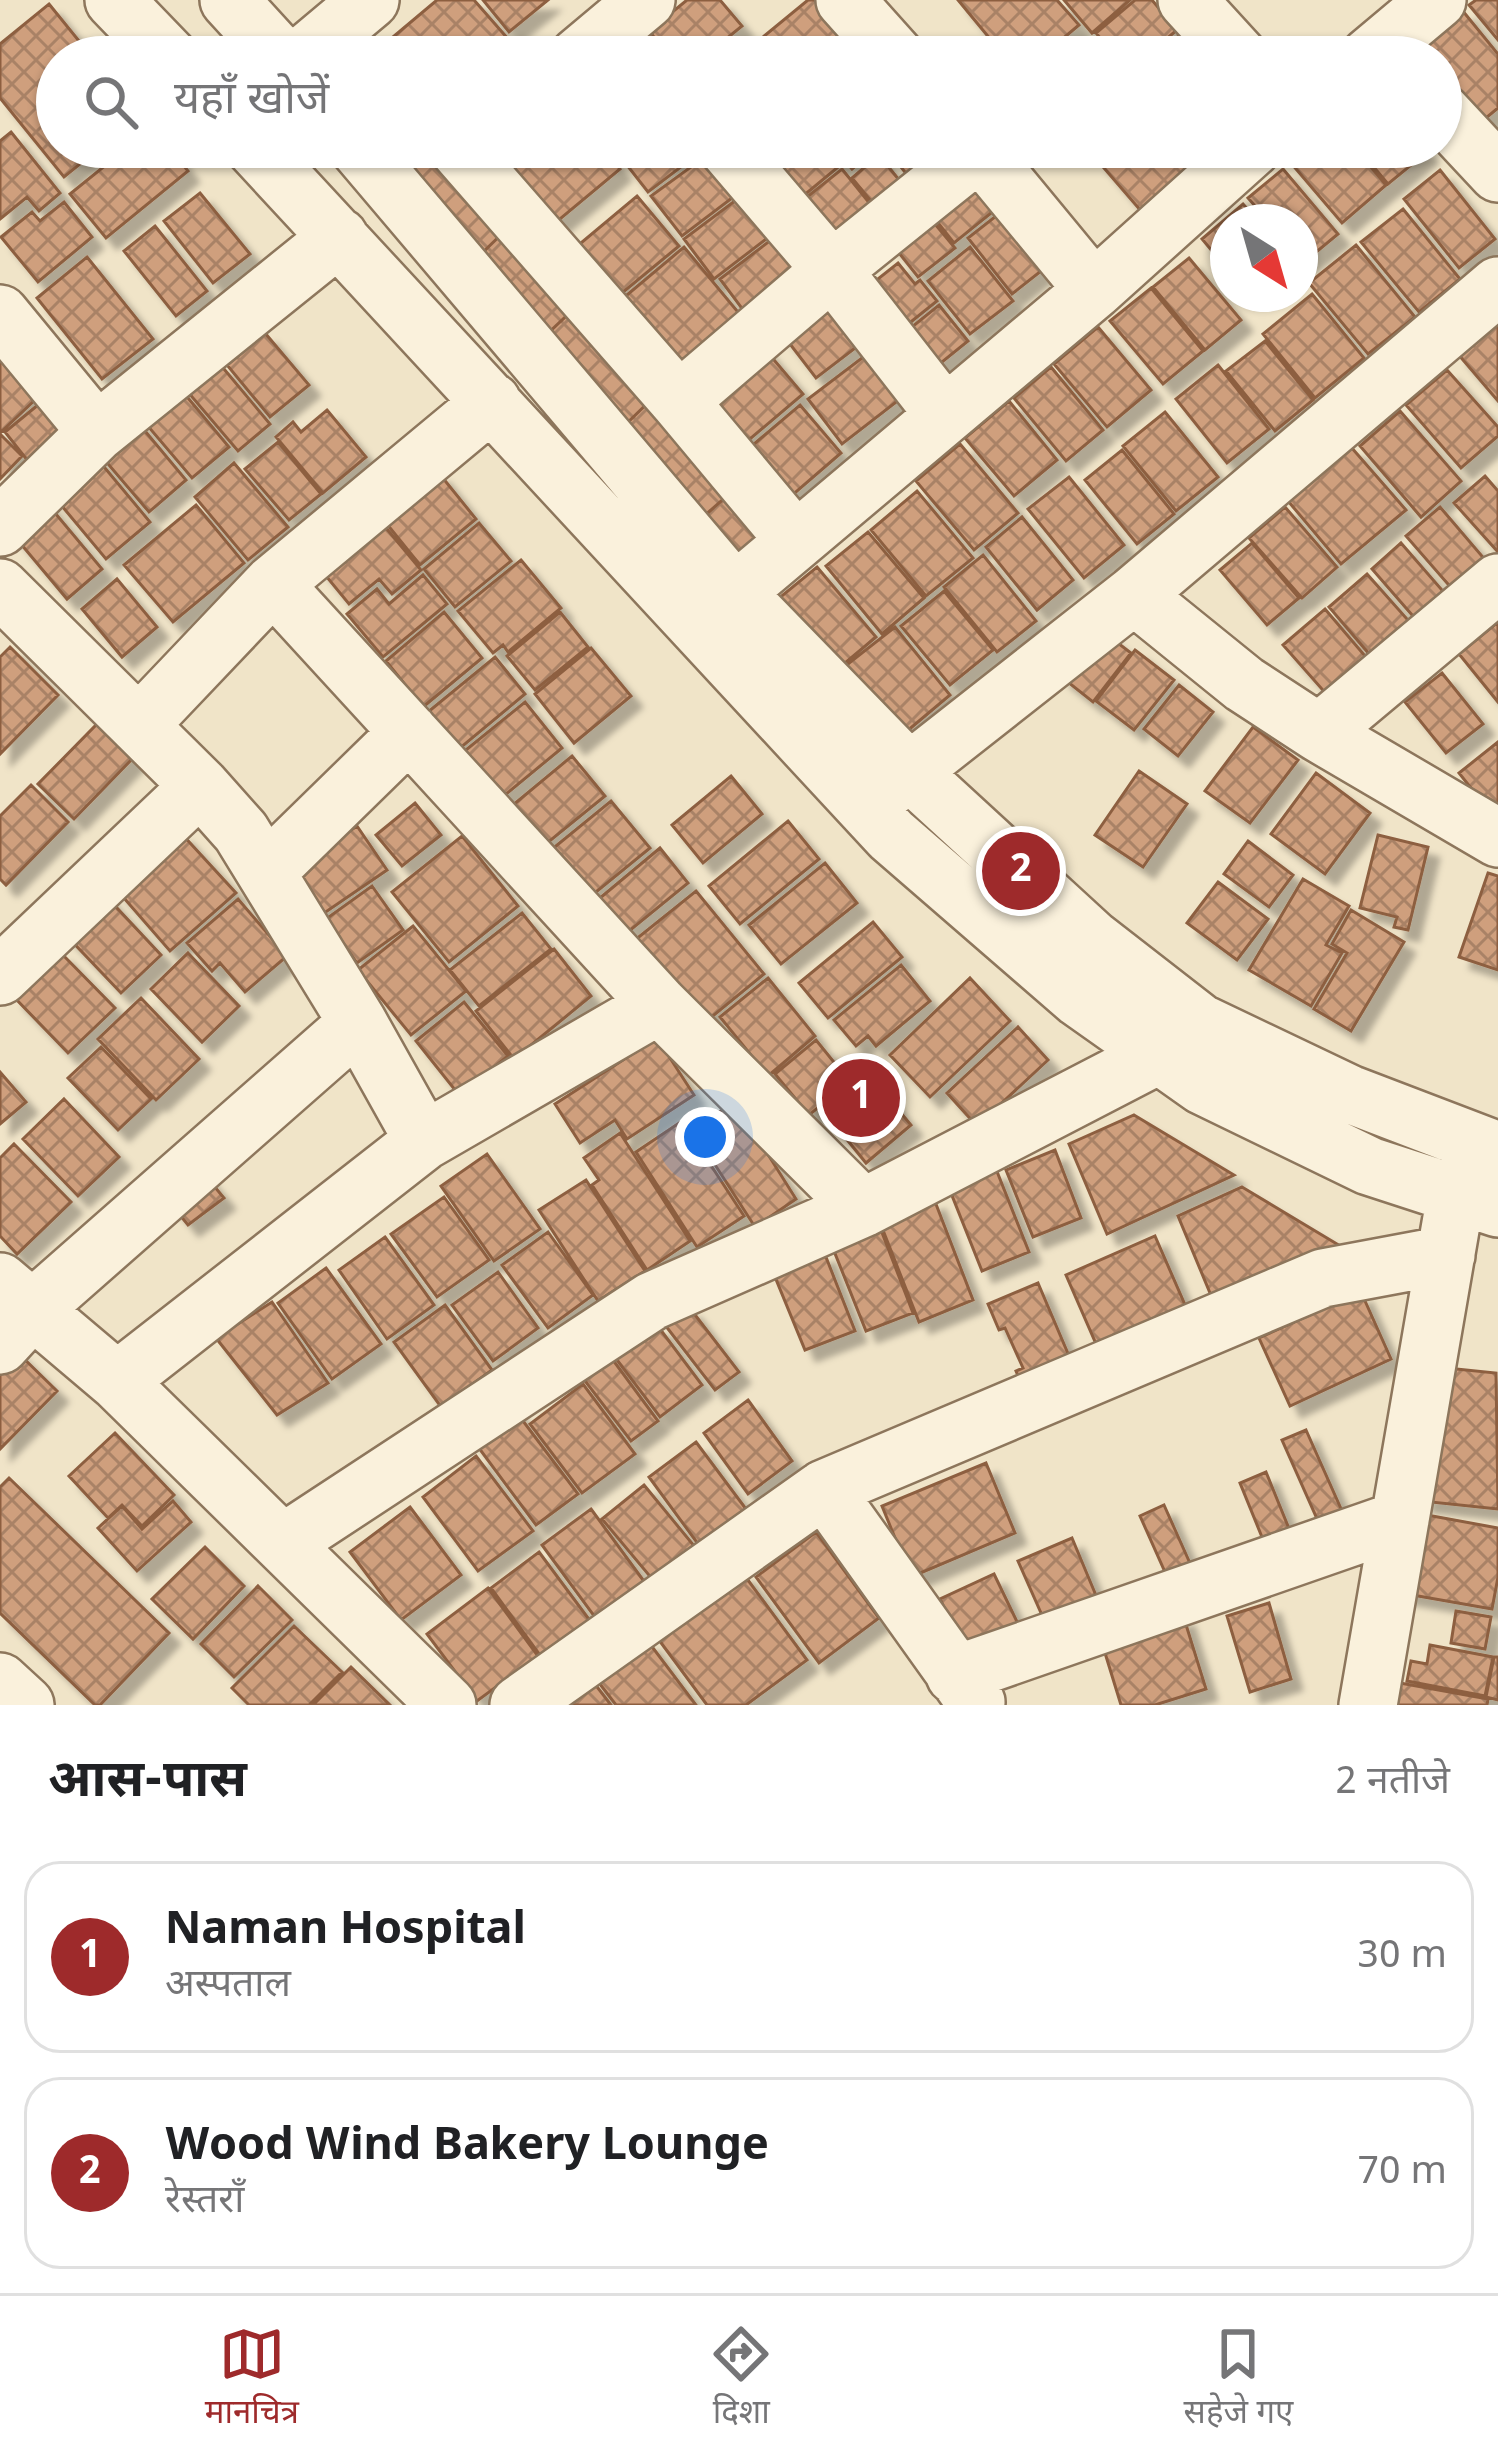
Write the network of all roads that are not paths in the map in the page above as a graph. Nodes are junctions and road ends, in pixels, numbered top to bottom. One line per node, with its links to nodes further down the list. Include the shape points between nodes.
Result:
1 (114, 0): 6 (street)
2 (229, 0): 7 (street)
3 (844, 0): 8 (street)
4 (1187, 0): 9 (street)
5 (1437, 0): 10 (street)
6 (149, 36)
7 (262, 36)
8 (877, 36)
9 (1220, 36)
10 (1399, 36)
11 (1462, 134): 19 (street)
12 (274, 168): 20 (street)
13 (374, 168): 35 (street)
14 (476, 168): 25 (street)
15 (745, 168): 21 (street)
16 (955, 168): 21 (street)
17 (994, 168): 23 (street)
18 (1230, 168): 23 (street)
19 (1498, 172)
20 (339, 237): 26 (street); 28 (street)
21 (832, 270): 25 (street); 27 (street)
22 (1498, 286): 34 (street)
23 (1094, 290): 27 (street)
24 (0, 314): 28 (street)
25 (679, 401): 30 (street)
26 (492, 402): 32 (street); 35 (street)
27 (945, 415): 30 (street)
28 (97, 431): 29 (street)
29 (0, 527)
30 (795, 540): 35 (street)
31 (1498, 583): 38 (street)
32 (273, 584): 36 (street); 37 (street)
33 (0, 588): 36 (street)
34 (1134, 595): 38 (street); 39 (street)
35 (716, 608): 39 (street); 41 (street)
36 (139, 724): 40 (street)
37 (409, 732): 43 (street); 45 (street)
38 (1319, 733): 42 (street)
39 (909, 771): 41 (street); 49 (street, via 1092,939 1200,1024 1348,1094)
40 (200, 786): 43 (street); 44 (street)
41 (865, 807): 47 (street, via 1078,998)
42 (1498, 838)
43 (266, 872): 46 (street)
44 (0, 976)
45 (659, 1005): 48 (street); 51 (street)
46 (358, 1023): 48 (street); 53 (street)
47 (1160, 1054): 50 (street, via 1202,1085 1369,1166); 51 (street)
48 (424, 1141): 54 (street)
49 (1498, 1151)
50 (1477, 1201): 52 (street)
51 (863, 1208): 57 (street, via 652,1301)
52 (1446, 1255): 55 (street, via 1323,1277); 56 (street)
53 (11, 1312): 54 (street)
54 (117, 1381): 57 (street)
55 (824, 1489): 59 (street); 62 (street)
56 (1400, 1520): 59 (street); 63 (street)
57 (285, 1542): 61 (street)
58 (0, 1682): 60 (street)
59 (972, 1697)
60 (25, 1705)
61 (447, 1705)
62 (519, 1705)
63 (1368, 1705)

